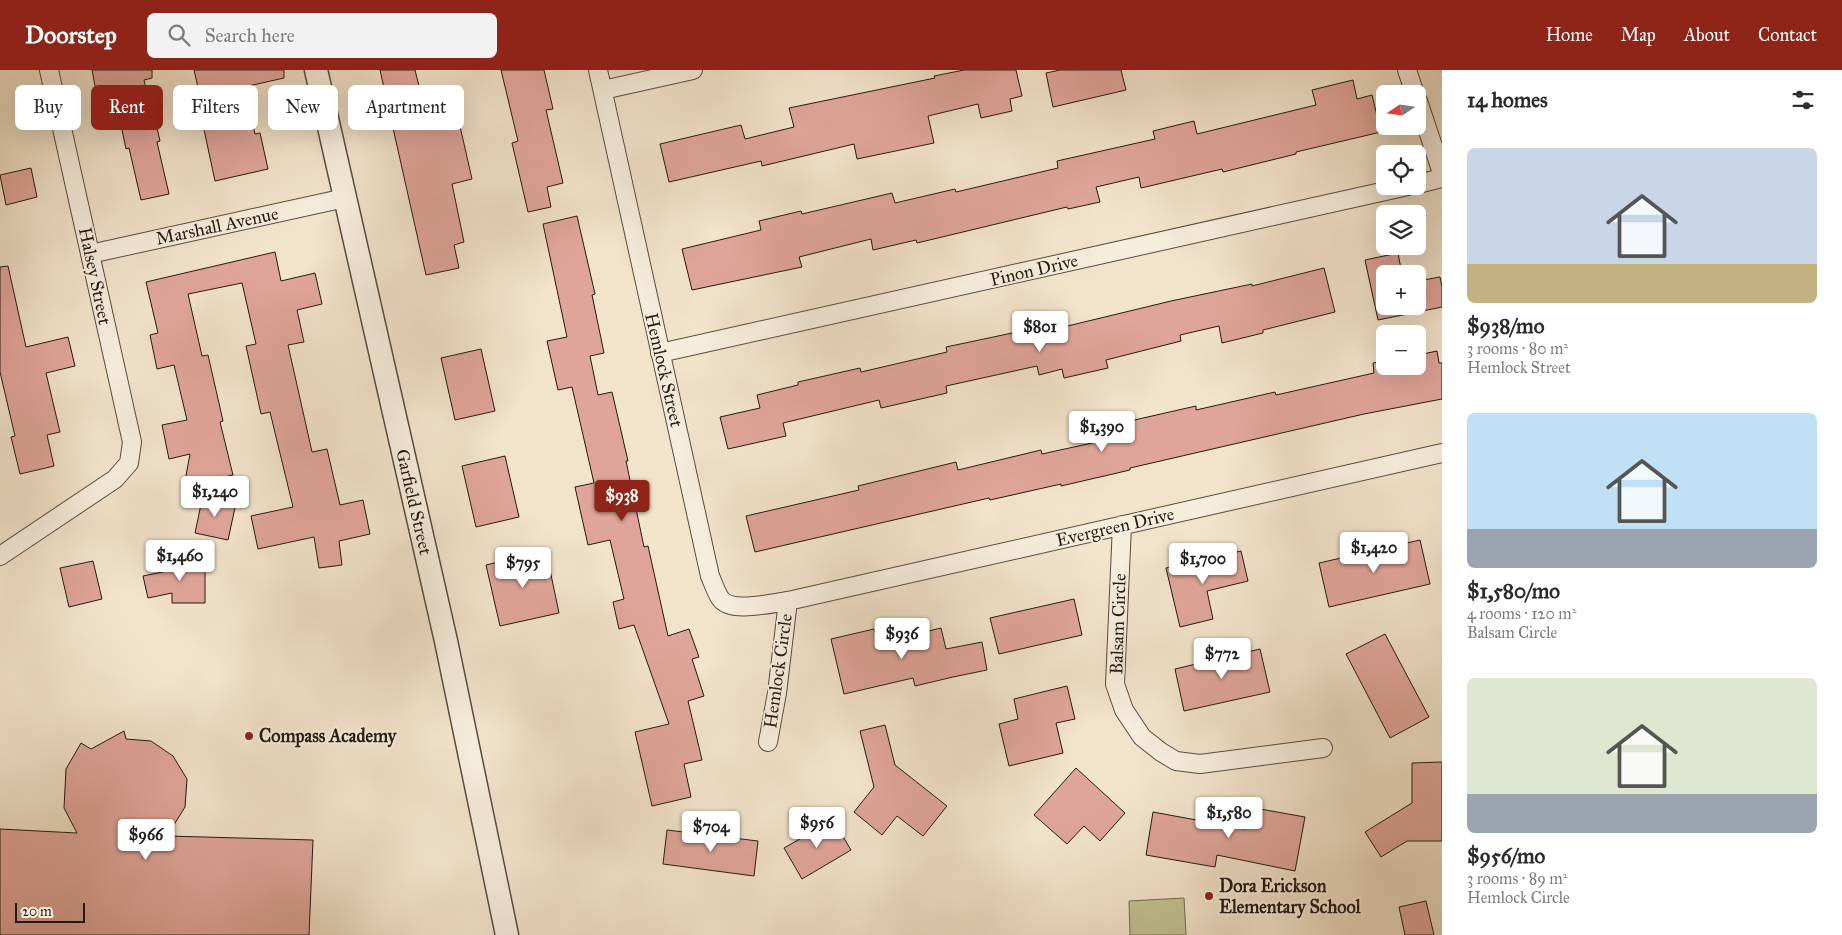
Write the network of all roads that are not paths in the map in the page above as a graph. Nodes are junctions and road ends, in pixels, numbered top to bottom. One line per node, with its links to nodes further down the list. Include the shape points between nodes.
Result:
1 (49, 70): 14 (street, Halsey Street)
2 (316, 70): 13 (street, Garfield Street)
3 (598, 70): 7 (street, Hemlock Street)
4 (693, 70): 7 (street)
5 (1407, 70): 6 (street)
6 (1412, 85)
7 (603, 90): 15 (street, Hemlock Street)
8 (1426, 125): 9 (street)
9 (1442, 173)
10 (1442, 178): 11 (street)
11 (1426, 182)
12 (1376, 193): 15 (street, Pinon Drive)
13 (344, 198): 14 (street, Marshall Avenue); 22 (street, Garfield Street, via 446,641)
14 (90, 254): 18 (street, Halsey Street, via 132,442 129,463 115,479)
15 (660, 353): 19 (street, Hemlock Street, via 710,576 720,599 740,607)
16 (1442, 453): 17 (street, Evergreen Drive)
17 (1122, 525): 19 (street, Evergreen Drive); 21 (street, Balsam Circle, via 1115,684 1124,710 1142,737 1176,761 1200,764)
18 (0, 556)
19 (788, 600): 20 (street, Hemlock Circle)
20 (768, 742)
21 (1322, 748)
22 (507, 935)

